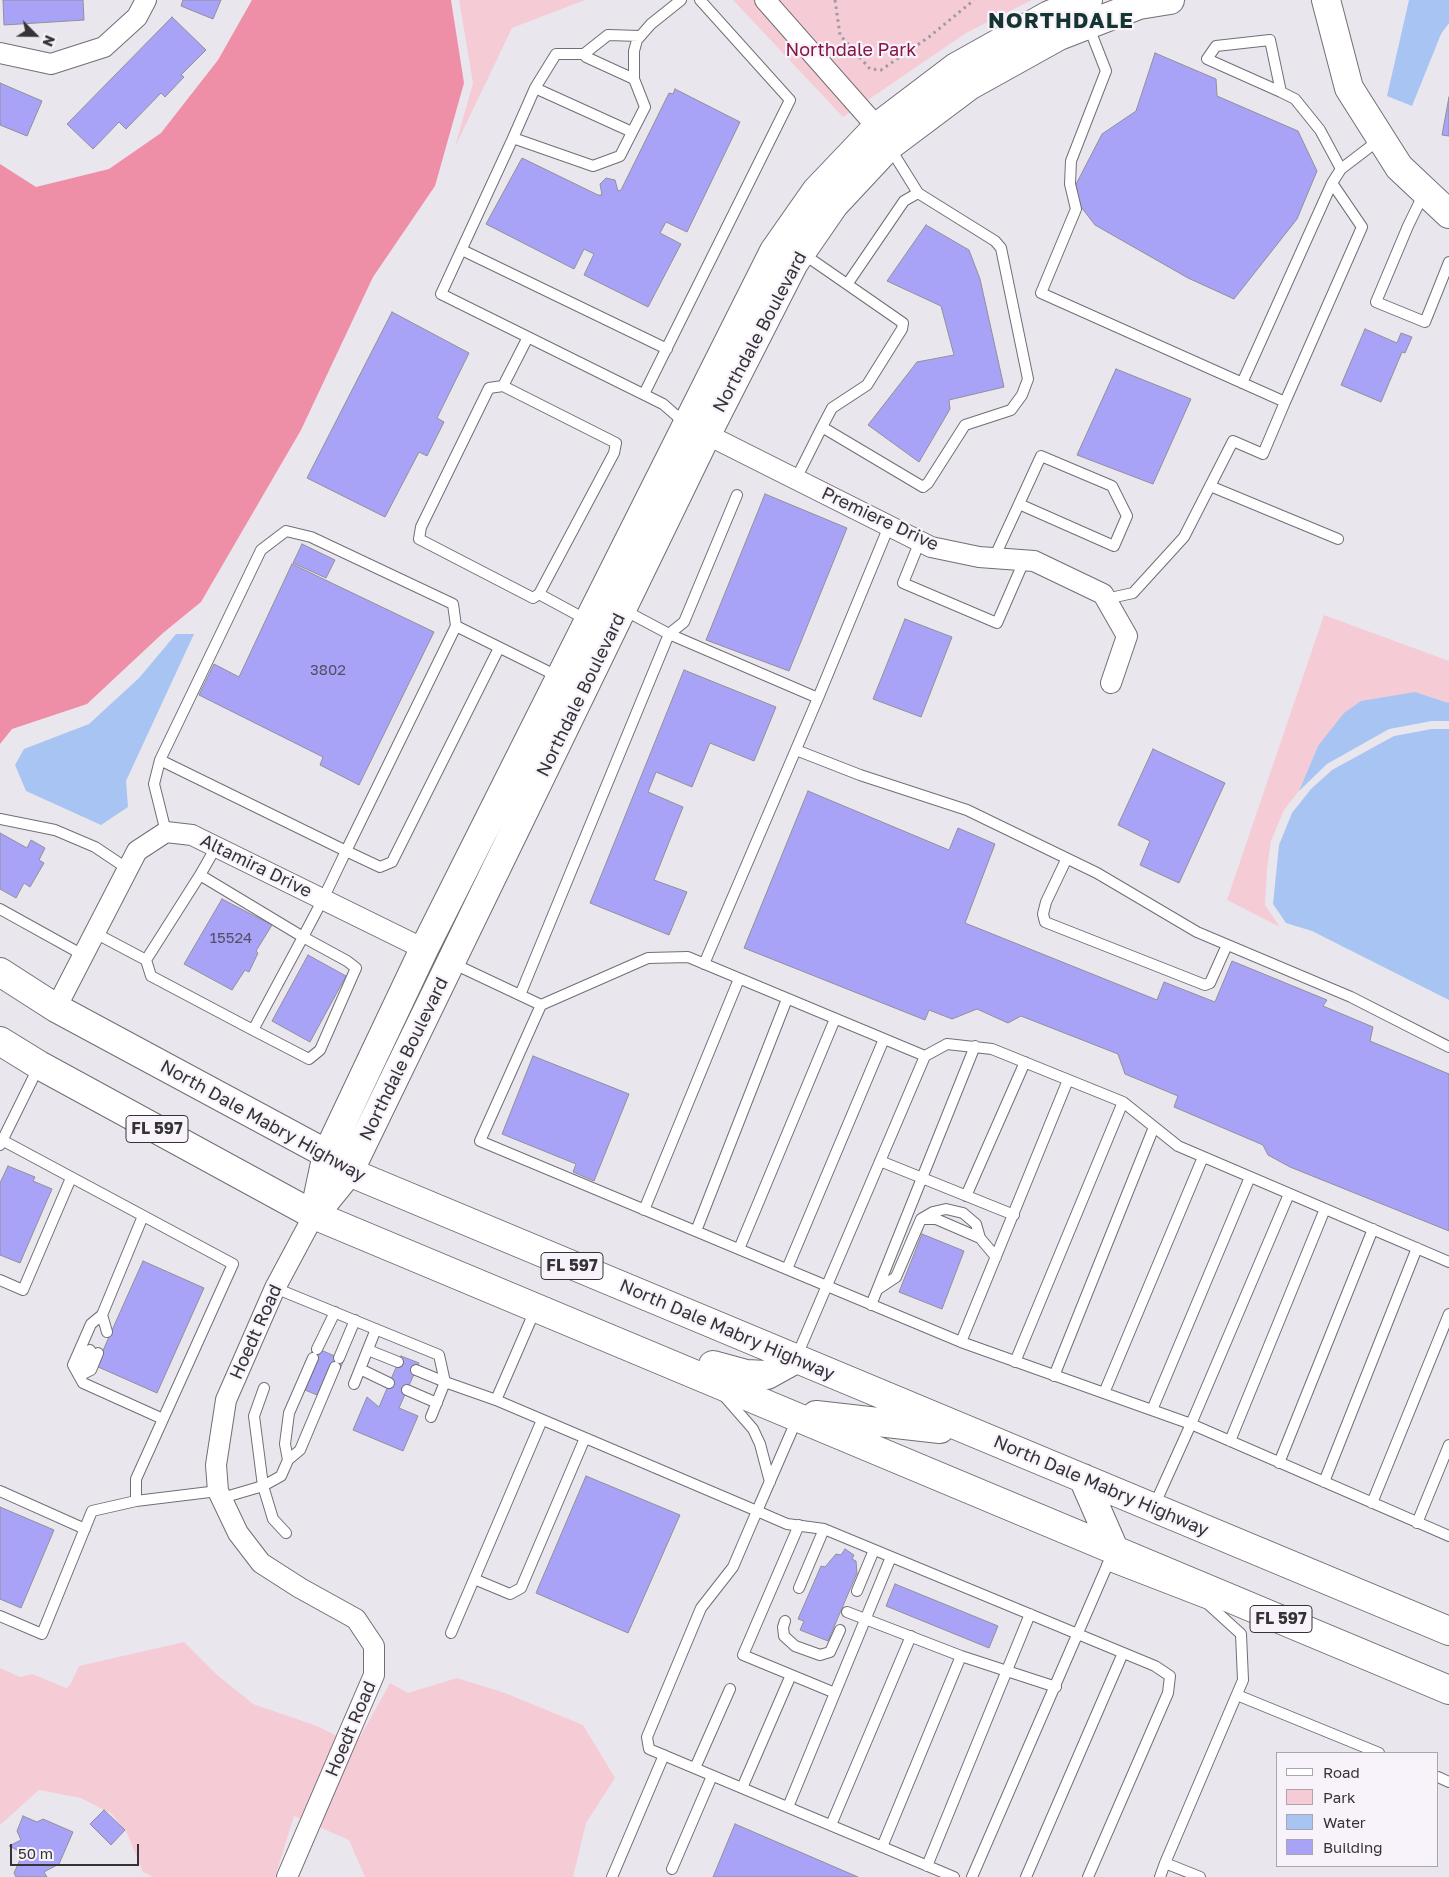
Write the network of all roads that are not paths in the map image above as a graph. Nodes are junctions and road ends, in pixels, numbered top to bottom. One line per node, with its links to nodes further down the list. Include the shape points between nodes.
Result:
1 (146, 0): 9 (street, via 137,17 104,47 51,64)
2 (681, 0): 8 (lane)
3 (700, 0): 28 (lane, via 790,100)
4 (765, 0): 15 (street)
5 (1170, 0): 7 (main road, Northdale Boulevard)
6 (1326, 0): 17 (main road, via 1349,88)
7 (1088, 12): 15 (main road, Northdale Boulevard, via 1059,36); 29 (lane, via 1106,71 1071,161 1070,184 1076,209 1041,293)
8 (639, 36): 10 (lane, via 608,35); 11 (lane, via 634,51)
9 (0, 53)
10 (584, 54): 11 (lane); 12 (lane, via 556,54)
11 (634, 79): 14 (lane, via 645,107)
12 (535, 88): 14 (lane); 16 (lane)
13 (1281, 92): 13 (lane, via 1256,81 1207,59 1216,46 1270,40); 18 (lane, via 1295,99 1320,130)
14 (632, 132): 16 (lane, via 620,156 593,166)
15 (883, 136): 21 (lane); 24 (main road, Northdale Boulevard); 34 (main road, Northdale Boulevard, via 816,191 774,251)
16 (512, 138): 23 (lane)
17 (1381, 138): 18 (lane); 20 (main road, via 1399,167)
18 (1341, 169): 19 (lane)
19 (1332, 183): 29 (lane); 32 (lane, via 1362,227)
20 (1425, 192): 22 (main road); 25 (lane, via 1376,302 1425,322)
21 (918, 194): 26 (lane, via 904,201); 33 (lane, via 995,241 1001,248 1028,379 1022,396 1011,410 965,425 923,487)
22 (1449, 214)
23 (462, 250): 27 (lane, via 441,294); 28 (lane)
24 (801, 253): 26 (lane); 34 (main road, Northdale Boulevard)
25 (1449, 262)
26 (848, 283): 33 (lane, via 899,319 903,323 902,329 867,385 832,408)
27 (528, 337): 30 (lane); 31 (lane)
28 (667, 349): 31 (lane)
29 (1242, 383): 32 (lane)
30 (503, 386): 44 (lane, via 616,443 614,453); 44 (lane, via 489,388 421,527 420,539 533,598)
31 (644, 394): 34 (lane, via 663,404)
32 (1284, 402): 36 (lane, via 1263,454 1233,440)
33 (822, 427): 35 (lane)
34 (696, 430): 35 (street, Premiere Drive); 46 (main road, Northdale Boulevard); 47 (main road, Northdale Boulevard)
35 (796, 479): 39 (street, Premiere Drive)
36 (1210, 486): 40 (lane); 45 (lane, via 1184,537 1159,566 1134,593)
37 (737, 495): 49 (lane, via 684,622)
38 (1019, 504): 38 (lane, via 1041,456 1112,486 1127,516 1114,546); 42 (lane)
39 (889, 526): 41 (street, Premiere Drive); 53 (lane)
40 (1338, 540)
41 (920, 541): 42 (street, Premiere Drive, via 931,547); 43 (lane, via 903,583 997,623)
42 (994, 558): 43 (street, Premiere Drive)
43 (1024, 561): 45 (street, Premiere Drive, via 1034,562 1102,594)
44 (539, 594): 47 (lane)
45 (1106, 599): 51 (street, Premiere Drive, via 1127,636)
46 (622, 609): 49 (lane); 52 (main road, Northdale Boulevard)
47 (588, 621): 52 (main road, Northdale Boulevard)
48 (456, 626): 50 (lane); 55 (lane, via 453,604 311,537 286,531 261,550); 60 (lane)
49 (669, 634): 53 (lane); 76 (lane)
50 (499, 648): 52 (lane); 60 (lane, via 392,862 380,867)
51 (1111, 683)
52 (572, 684): 57 (main road, Northdale Boulevard); 72 (main road, Northdale Boulevard)
53 (818, 698): 54 (lane)
54 (796, 750): 61 (lane, via 967,810); 73 (lane)
55 (160, 760): 58 (lane, via 154,784); 60 (lane)
56 (0, 819): 62 (lane, via 55,830 95,847)
57 (487, 824): 69 (main road, Northdale Boulevard); 72 (main road, via 472,880 449,940 447,955)
58 (166, 832): 59 (street, Altamira Drive, via 192,835); 62 (street, via 137,851)
59 (216, 847): 63 (lane); 64 (street, Altamira Drive)
60 (346, 851): 64 (lane)
61 (1066, 860): 68 (lane, via 1122,887 1197,932); 68 (lane, via 1046,902 1045,922 1205,985 1210,983)
62 (128, 869): 66 (street)
63 (200, 875): 67 (lane); 71 (lane)
64 (323, 899): 67 (lane); 69 (street, Altamira Drive)
65 (0, 909): 70 (lane)
66 (95, 933): 70 (street); 71 (lane)
67 (303, 937): 81 (lane); 81 (lane, via 356,968 320,1050 309,1058)
68 (1227, 945): 85 (lane, via 1350,997)
69 (424, 949): 89 (main road, via 423,987); 94 (main road, Northdale Boulevard)
70 (84, 955): 79 (street)
71 (146, 960): 81 (lane, via 151,976)
72 (452, 962): 76 (lane); 89 (main road, Northdale Boulevard)
73 (704, 964): 75 (lane); 78 (lane, via 688,957 648,958)
74 (0, 972): 79 (main road, North Dale Mabry Highway / FL 597)
75 (739, 979): 77 (lane); 104 (lane)
76 (520, 995): 78 (lane)
77 (788, 999): 80 (lane); 110 (lane)
78 (541, 1005): 104 (lane, via 480,1141)
79 (56, 1008): 94 (main road, North Dale Mabry Highway / FL 597)
80 (835, 1018): 82 (lane); 113 (lane)
81 (253, 1030)
82 (884, 1039): 86 (lane); 116 (lane)
83 (0, 1041): 88 (main road, FL 597)
84 (975, 1046): 86 (lane, via 947,1044); 87 (lane); 100 (lane)
85 (1449, 1048)
86 (925, 1056): 96 (lane)
87 (1024, 1062): 90 (lane); 102 (lane)
88 (39, 1065): 93 (lane); 105 (main road, FL 597)
89 (399, 1070): 97 (main road, Northdale Boulevard)
90 (1068, 1080): 91 (lane); 106 (lane)
91 (1123, 1102): 92 (lane); 135 (lane)
92 (1154, 1127): 95 (lane, via 1178,1146); 139 (lane)
93 (1, 1141): 99 (lane)
94 (327, 1154): 97 (main road, North Dale Mabry Highway / FL 597); 105 (main road, Northdale Boulevard)
95 (1203, 1157): 98 (lane); 146 (lane)
96 (880, 1161): 100 (lane); 118 (lane)
97 (349, 1172): 105 (main road, Northdale Boulevard); 133 (main road, North Dale Mabry Highway / FL 597)
98 (1250, 1177): 101 (lane); 149 (lane)
99 (71, 1178): 107 (lane); 117 (lane, via 22,1290)
100 (922, 1178): 102 (lane); 120 (lane)
101 (1289, 1194): 103 (lane); 154 (lane)
102 (966, 1196): 106 (lane)
103 (1325, 1209): 109 (lane); 157 (lane)
104 (644, 1210): 110 (lane)
105 (314, 1214): 119 (street, Hoedt Road); 122 (main road, FL 597)
106 (1014, 1215): 114 (lane)
107 (143, 1216): 125 (lane); 152 (lane, via 233,1264)
108 (921, 1219): 111 (lane, via 936,1219); 111 (lane, via 946,1209 963,1213 976,1224); 120 (lane, via 896,1277)
109 (1373, 1229): 112 (lane); 160 (lane)
110 (696, 1231): 113 (lane)
111 (980, 1238): 114 (lane)
112 (1417, 1248): 115 (lane); 163 (lane)
113 (739, 1249): 116 (lane)
114 (996, 1257): 130 (lane)
115 (1449, 1262)
116 (787, 1269): 118 (lane)
117 (0, 1280)
118 (827, 1286): 121 (lane); 133 (lane)
119 (275, 1288): 123 (lane); 166 (street, Hoedt Road, via 226,1400 216,1465)
120 (878, 1289): 121 (lane)
121 (871, 1305): 130 (lane)
122 (537, 1308): 129 (main road, FL 597); 147 (lane)
123 (335, 1312): 126 (lane); 159 (lane, via 289,1413 285,1444)
124 (1449, 1314): 168 (lane)
125 (102, 1315): 128 (lane); 138 (lane, via 91,1324 73,1365)
126 (355, 1320): 127 (lane); 159 (lane, via 300,1450)
127 (376, 1329): 131 (lane); 141 (lane, via 440,1355)
128 (103, 1330)
129 (596, 1332): 133 (main road, via 746,1374 767,1375); 140 (main road, FL 597)
130 (961, 1342): 135 (lane)
131 (368, 1350): 134 (lane); 136 (lane)
132 (94, 1351): 138 (lane, via 91,1370)
133 (796, 1359): 155 (main road, North Dale Mabry Highway / FL 597)
134 (398, 1362)
135 (1015, 1362): 139 (lane)
136 (360, 1369): 142 (lane); 143 (lane)
137 (416, 1370): 141 (lane)
138 (79, 1376): 152 (lane, via 83,1383)
139 (1054, 1376): 146 (lane)
140 (707, 1378): 150 (main road, FL 597); 162 (lane, via 753,1428)
141 (445, 1382): 147 (lane); 148 (lane)
142 (390, 1383)
143 (354, 1384)
144 (264, 1388): 164 (lane, via 254,1416)
145 (407, 1390): 148 (lane)
146 (1104, 1393): 149 (lane)
147 (496, 1400): 153 (lane)
148 (437, 1403): 151 (lane)
149 (1152, 1410): 154 (lane)
150 (798, 1416): 155 (main road, via 834,1416); 162 (lane); 179 (main road, FL 597)
151 (431, 1417)
152 (163, 1420): 167 (lane, via 136,1479)
153 (542, 1420): 156 (lane); 180 (lane)
154 (1191, 1424): 157 (lane); 169 (lane)
155 (976, 1434): 161 (main road, North Dale Mabry Highway / FL 597)
156 (585, 1438): 170 (lane); 180 (lane, via 521,1588 510,1594)
157 (1230, 1441): 160 (lane)
158 (1449, 1445): 171 (lane)
159 (288, 1460): 164 (lane, via 281,1476)
160 (1279, 1463): 163 (lane)
161 (1083, 1478): 169 (main road, North Dale Mabry Highway / FL 597); 179 (main road)
162 (770, 1482): 170 (lane)
163 (1324, 1482): 168 (lane)
164 (263, 1486): 166 (lane); 175 (lane, via 273,1519)
165 (0, 1491): 173 (lane)
166 (220, 1495): 167 (lane); 213 (street, Hoedt Road, via 238,1533 261,1563 356,1619 374,1646 374,1675)
167 (136, 1501): 173 (lane, via 92,1511)
168 (1372, 1503): 171 (lane)
169 (1154, 1508): 189 (main road, North Dale Mabry Highway / FL 597)
170 (758, 1511): 172 (lane, via 787,1524); 203 (lane, via 733,1567 701,1608 647,1737 648,1749)
171 (1417, 1522): 176 (lane)
172 (799, 1525): 174 (lane); 196 (lane, via 743,1654)
173 (85, 1529): 185 (lane, via 42,1634)
174 (824, 1529): 177 (lane); 181 (lane)
175 (286, 1532)
176 (1449, 1536)
177 (874, 1550): 178 (lane); 182 (lane)
178 (891, 1557): 184 (lane); 186 (lane)
179 (1110, 1557): 191 (lane); 199 (main road, FL 597); 201 (lane, via 1208,1604 1241,1634 1243,1680)
180 (474, 1579): 190 (lane)
181 (799, 1588)
182 (857, 1591)
183 (847, 1612): 186 (lane)
184 (1030, 1614): 191 (lane); 195 (lane)
185 (0, 1616)
186 (865, 1619): 192 (lane); 200 (lane)
187 (785, 1621): 188 (lane, via 782,1626 784,1636 795,1646 820,1655 830,1652)
188 (840, 1630)
189 (1449, 1631)
190 (451, 1633)
191 (1079, 1634): 193 (lane); 197 (lane)
192 (911, 1636): 194 (lane); 208 (lane)
193 (1123, 1653): 217 (lane); 218 (lane, via 1170,1676 1168,1693)
194 (961, 1656): 195 (lane); 209 (lane)
195 (1006, 1672): 197 (lane); 211 (lane)
196 (791, 1675): 200 (lane); 206 (lane)
197 (1056, 1687): 216 (lane)
198 (730, 1689): 204 (lane)
199 (1449, 1690)
200 (835, 1693): 207 (lane)
201 (1237, 1695): 202 (lane); 210 (lane)
202 (1377, 1752)
203 (664, 1755): 204 (lane); 214 (lane)
204 (695, 1768): 205 (lane)
205 (712, 1776): 206 (lane); 212 (lane)
206 (742, 1788): 207 (lane)
207 (788, 1807): 208 (lane)
208 (832, 1826): 209 (lane)
209 (882, 1847): 211 (lane)
210 (1165, 1863): 219 (lane); 220 (lane)
211 (927, 1866): 215 (lane)
212 (672, 1869)
213 (287, 1877)
214 (612, 1877)
215 (954, 1877)
216 (972, 1877)
217 (1026, 1877)
218 (1088, 1877)
219 (1160, 1877)
220 (1200, 1877)

